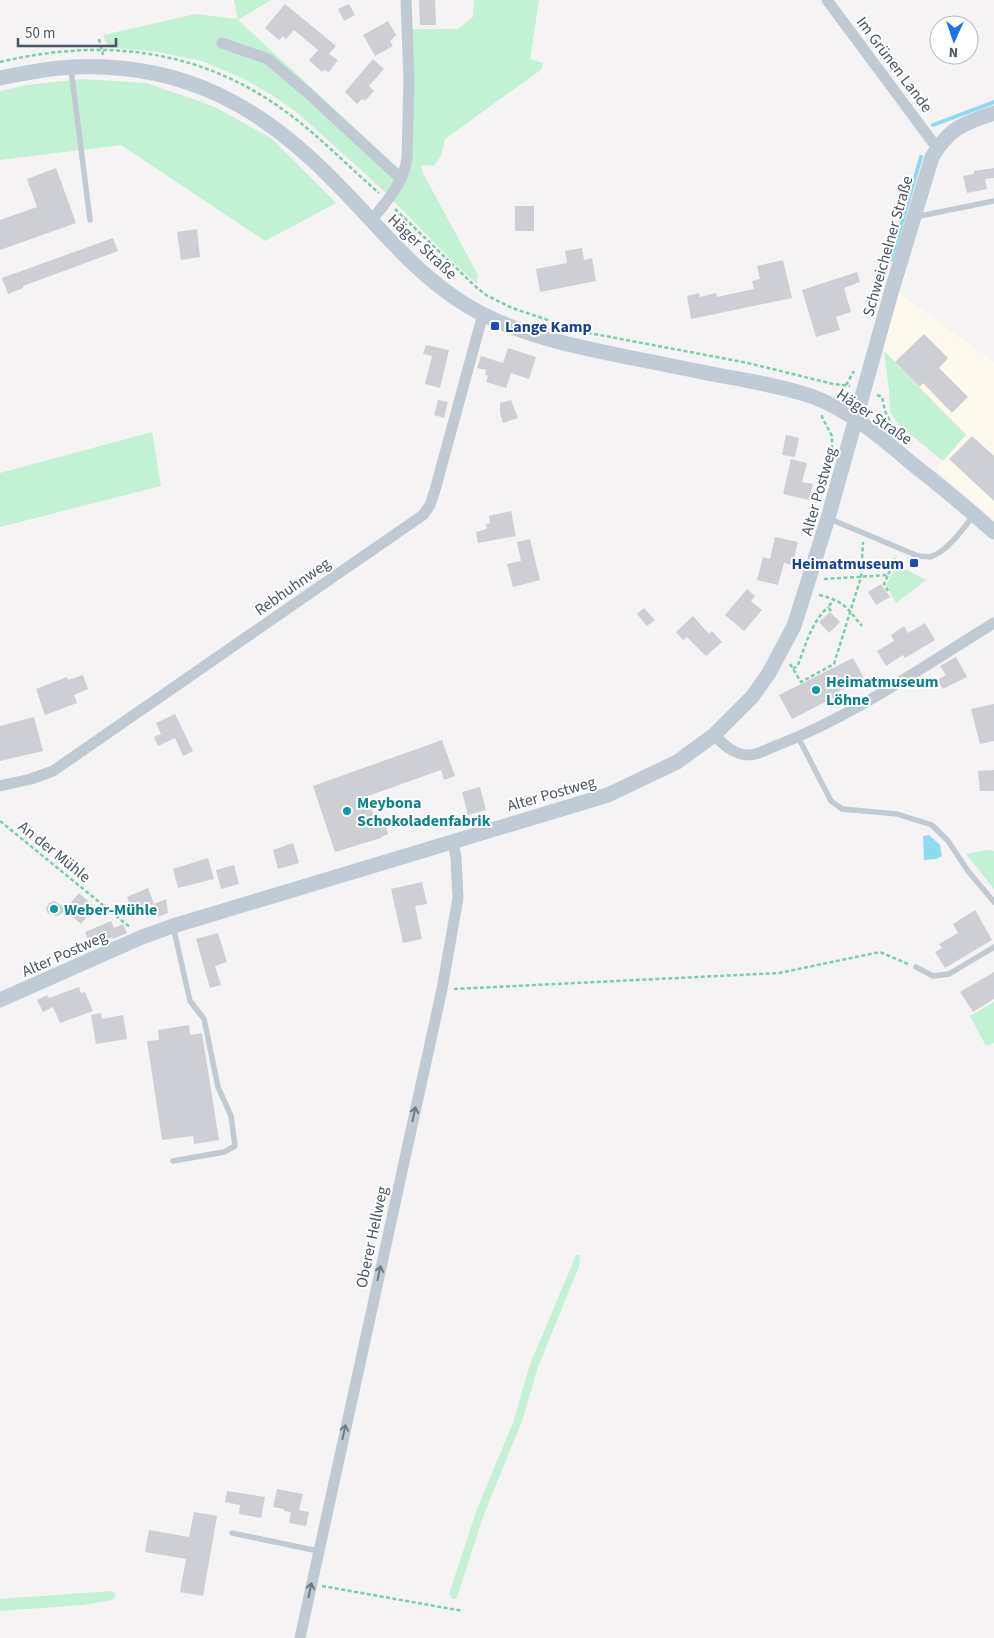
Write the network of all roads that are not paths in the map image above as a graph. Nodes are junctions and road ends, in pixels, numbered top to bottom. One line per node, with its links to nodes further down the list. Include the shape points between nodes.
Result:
1 (406, 0): 8 (street, via 408,158)
2 (827, 0): 7 (street, Im Grünen Lande)
3 (222, 43): 8 (street, via 268,59)
4 (70, 67): 5 (street, Häger Straße); 11 (lane); 12 (street, Häger Straße, via 104,66 151,73 190,83 227,98 280,132 336,182)
5 (0, 78)
6 (994, 113): 7 (street, Schweichelner Straße, via 964,123)
7 (937, 148): 10 (street, Schweichelner Straße)
8 (401, 179): 12 (street)
9 (994, 201): 10 (lane)
10 (913, 217): 14 (street, Schweichelner Straße)
11 (90, 220)
12 (371, 221): 13 (street, Häger Straße, via 422,273)
13 (483, 314): 14 (street, Häger Straße, via 514,328 588,349 804,394); 21 (street, Rebhuhnweg, via 435,490 423,514 53,771)
14 (856, 421): 15 (street, Häger Straße, via 883,439); 16 (street, Alter Postweg)
15 (974, 514): 16 (lane, via 957,537 929,557 918,556); 17 (street, Häger Straße)
16 (828, 518): 19 (street, Alter Postweg, via 794,626 778,658 752,697)
17 (994, 532)
18 (994, 623): 20 (street, via 860,705)
19 (714, 735): 20 (street, via 736,753 751,755); 22 (street, Alter Postweg, via 677,762 608,795)
20 (798, 737): 23 (lane, via 831,801 842,809 897,814 932,825)
21 (0, 786)
22 (453, 840): 24 (street, Alter Postweg); 30 (street, Oberer Hellweg, one-way to 22, via 442,989 458,898)
23 (994, 902)
24 (173, 926): 27 (street, Alter Postweg); 28 (lane, via 190,1001 204,1019 218,1087 231,1116 234,1146 224,1152)
25 (994, 947): 26 (lane, via 949,974 933,976)
26 (916, 967)
27 (0, 1000)
28 (173, 1161)
29 (232, 1532): 30 (lane)
30 (318, 1551): 31 (street, Oberer Hellweg, one-way to 30)
31 (300, 1638)

